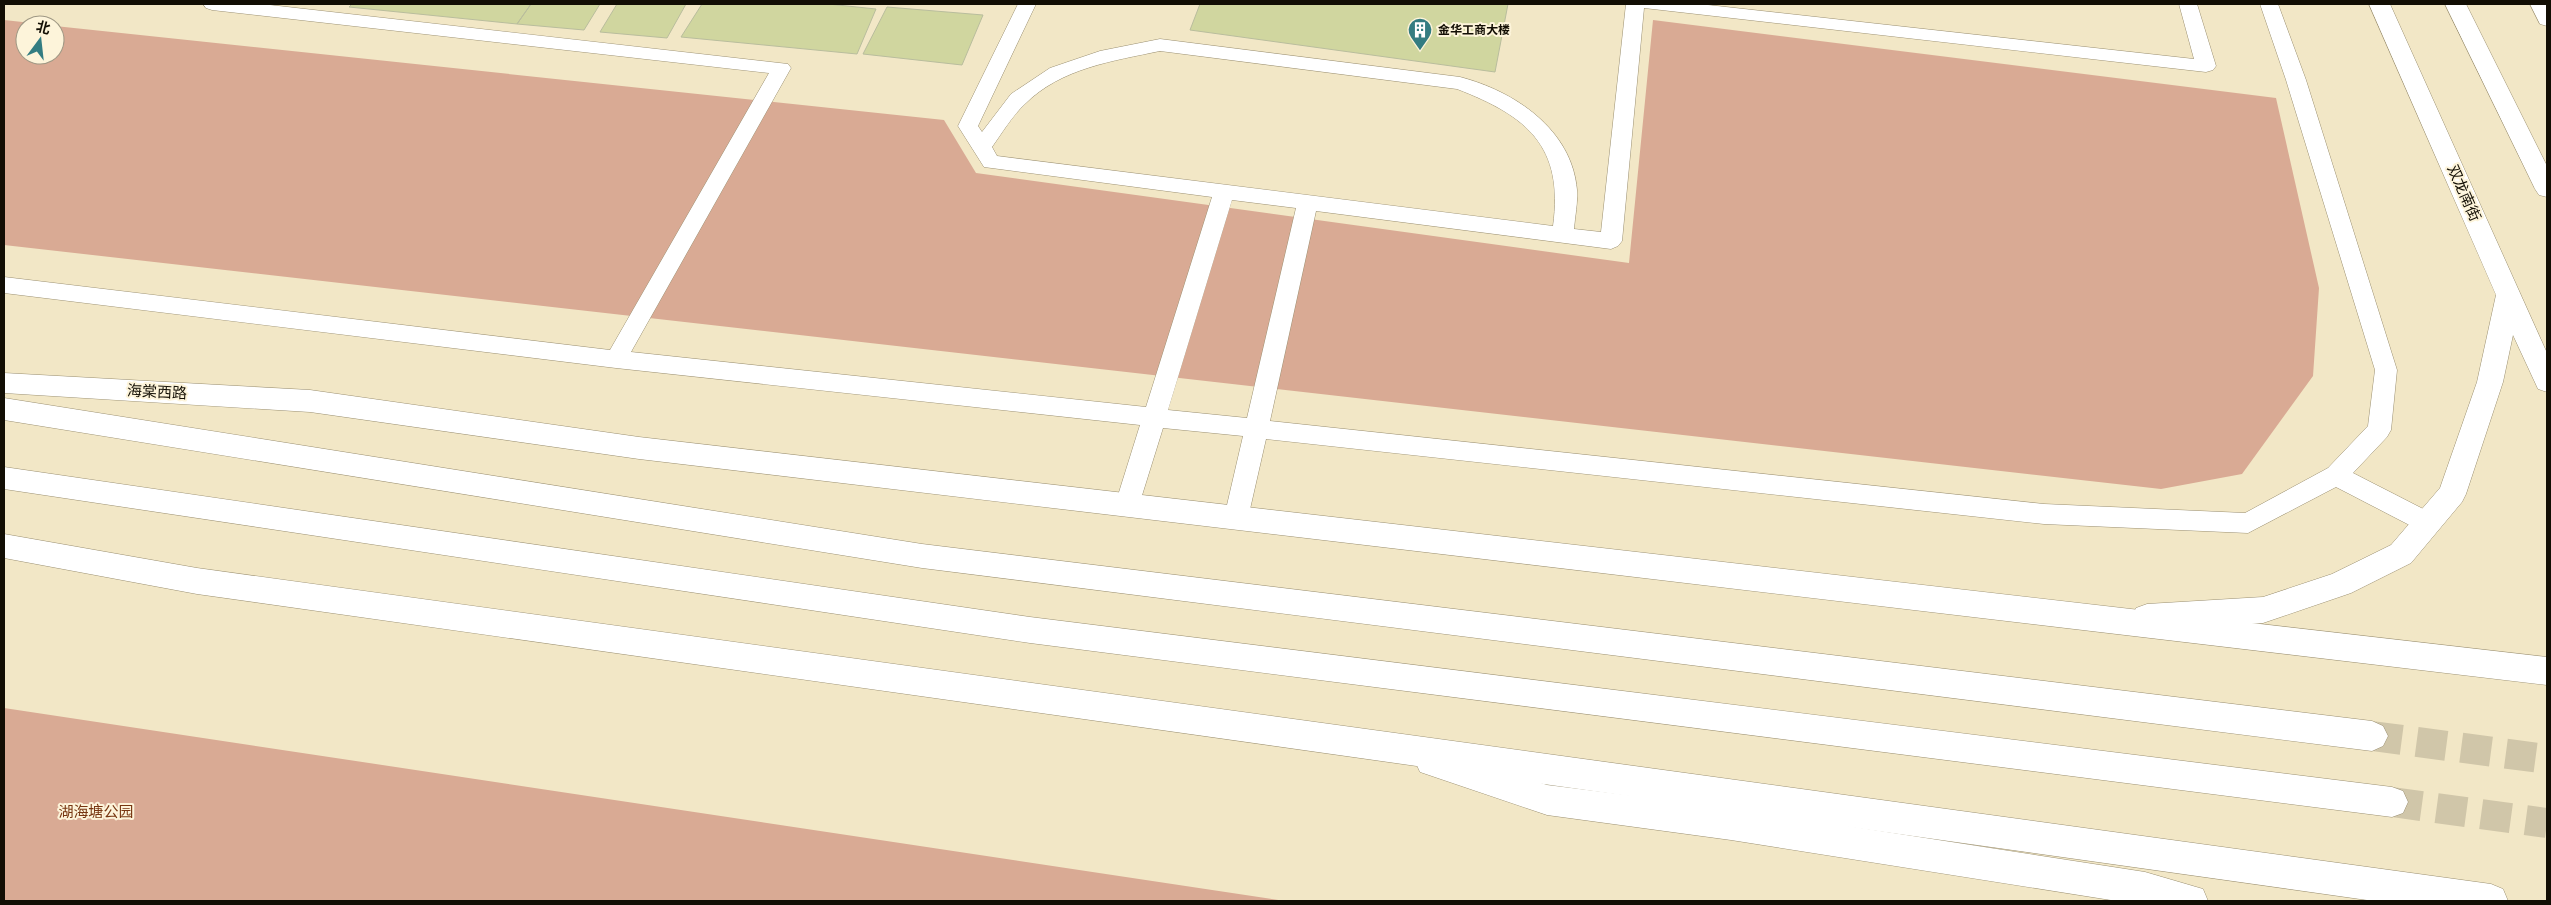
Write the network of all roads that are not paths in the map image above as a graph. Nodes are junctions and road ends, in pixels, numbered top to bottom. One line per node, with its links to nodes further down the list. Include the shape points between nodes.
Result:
1 (212, 4): 18 (lane, via 782,68)
2 (1028, 4): 11 (lane, via 968,126)
3 (1635, 4): 15 (lane, via 1611,240)
4 (1650, 4): 5 (lane, via 2206,66)
5 (2188, 4)
6 (2269, 4): 24 (lane, via 2296,80 2386,370 2379,430)
7 (2379, 4): 17 (main road, 双龙南街)
8 (2455, 4): 12 (main road)
9 (2539, 4): 10 (lane)
10 (2547, 20)
11 (981, 147): 13 (lane, via 991,162); 15 (lane, via 1018,99 1057,72 1100,57 1160,45 1460,83 1496,96 1535,123 1560,155 1567,186)
12 (2547, 189)
13 (1224, 192): 14 (lane); 22 (lane)
14 (1308, 202): 15 (lane); 23 (lane)
15 (1563, 234)
16 (4, 285): 18 (lane)
17 (2509, 293): 19 (main road, 双龙南街); 28 (main road, via 2490,382 2452,494)
18 (616, 359): 22 (lane)
19 (2547, 382)
20 (4, 383): 26 (main road, 海棠西路, via 310,401 638,448)
21 (4, 409): 32 (main road, via 922,556)
22 (1154, 418): 23 (lane); 26 (lane)
23 (1257, 428): 24 (lane, via 2044,514 2248,523); 27 (lane)
24 (2336, 475): 28 (lane)
25 (4, 478): 34 (main road, via 1030,630)
26 (1127, 505): 27 (main road, 海棠西路)
27 (1236, 518): 30 (main road, 海棠西路)
28 (2428, 523): 30 (main road, via 2401,554 2341,584 2263,610)
29 (4, 546): 33 (main road, via 197,582)
30 (2113, 620): 31 (main road)
31 (2547, 671)
32 (2372, 736)
33 (1392, 748): 35 (main road, via 1547,800 1750,827 2145,889); 36 (main road)
34 (2392, 802)
35 (2192, 901)
36 (2490, 901)

